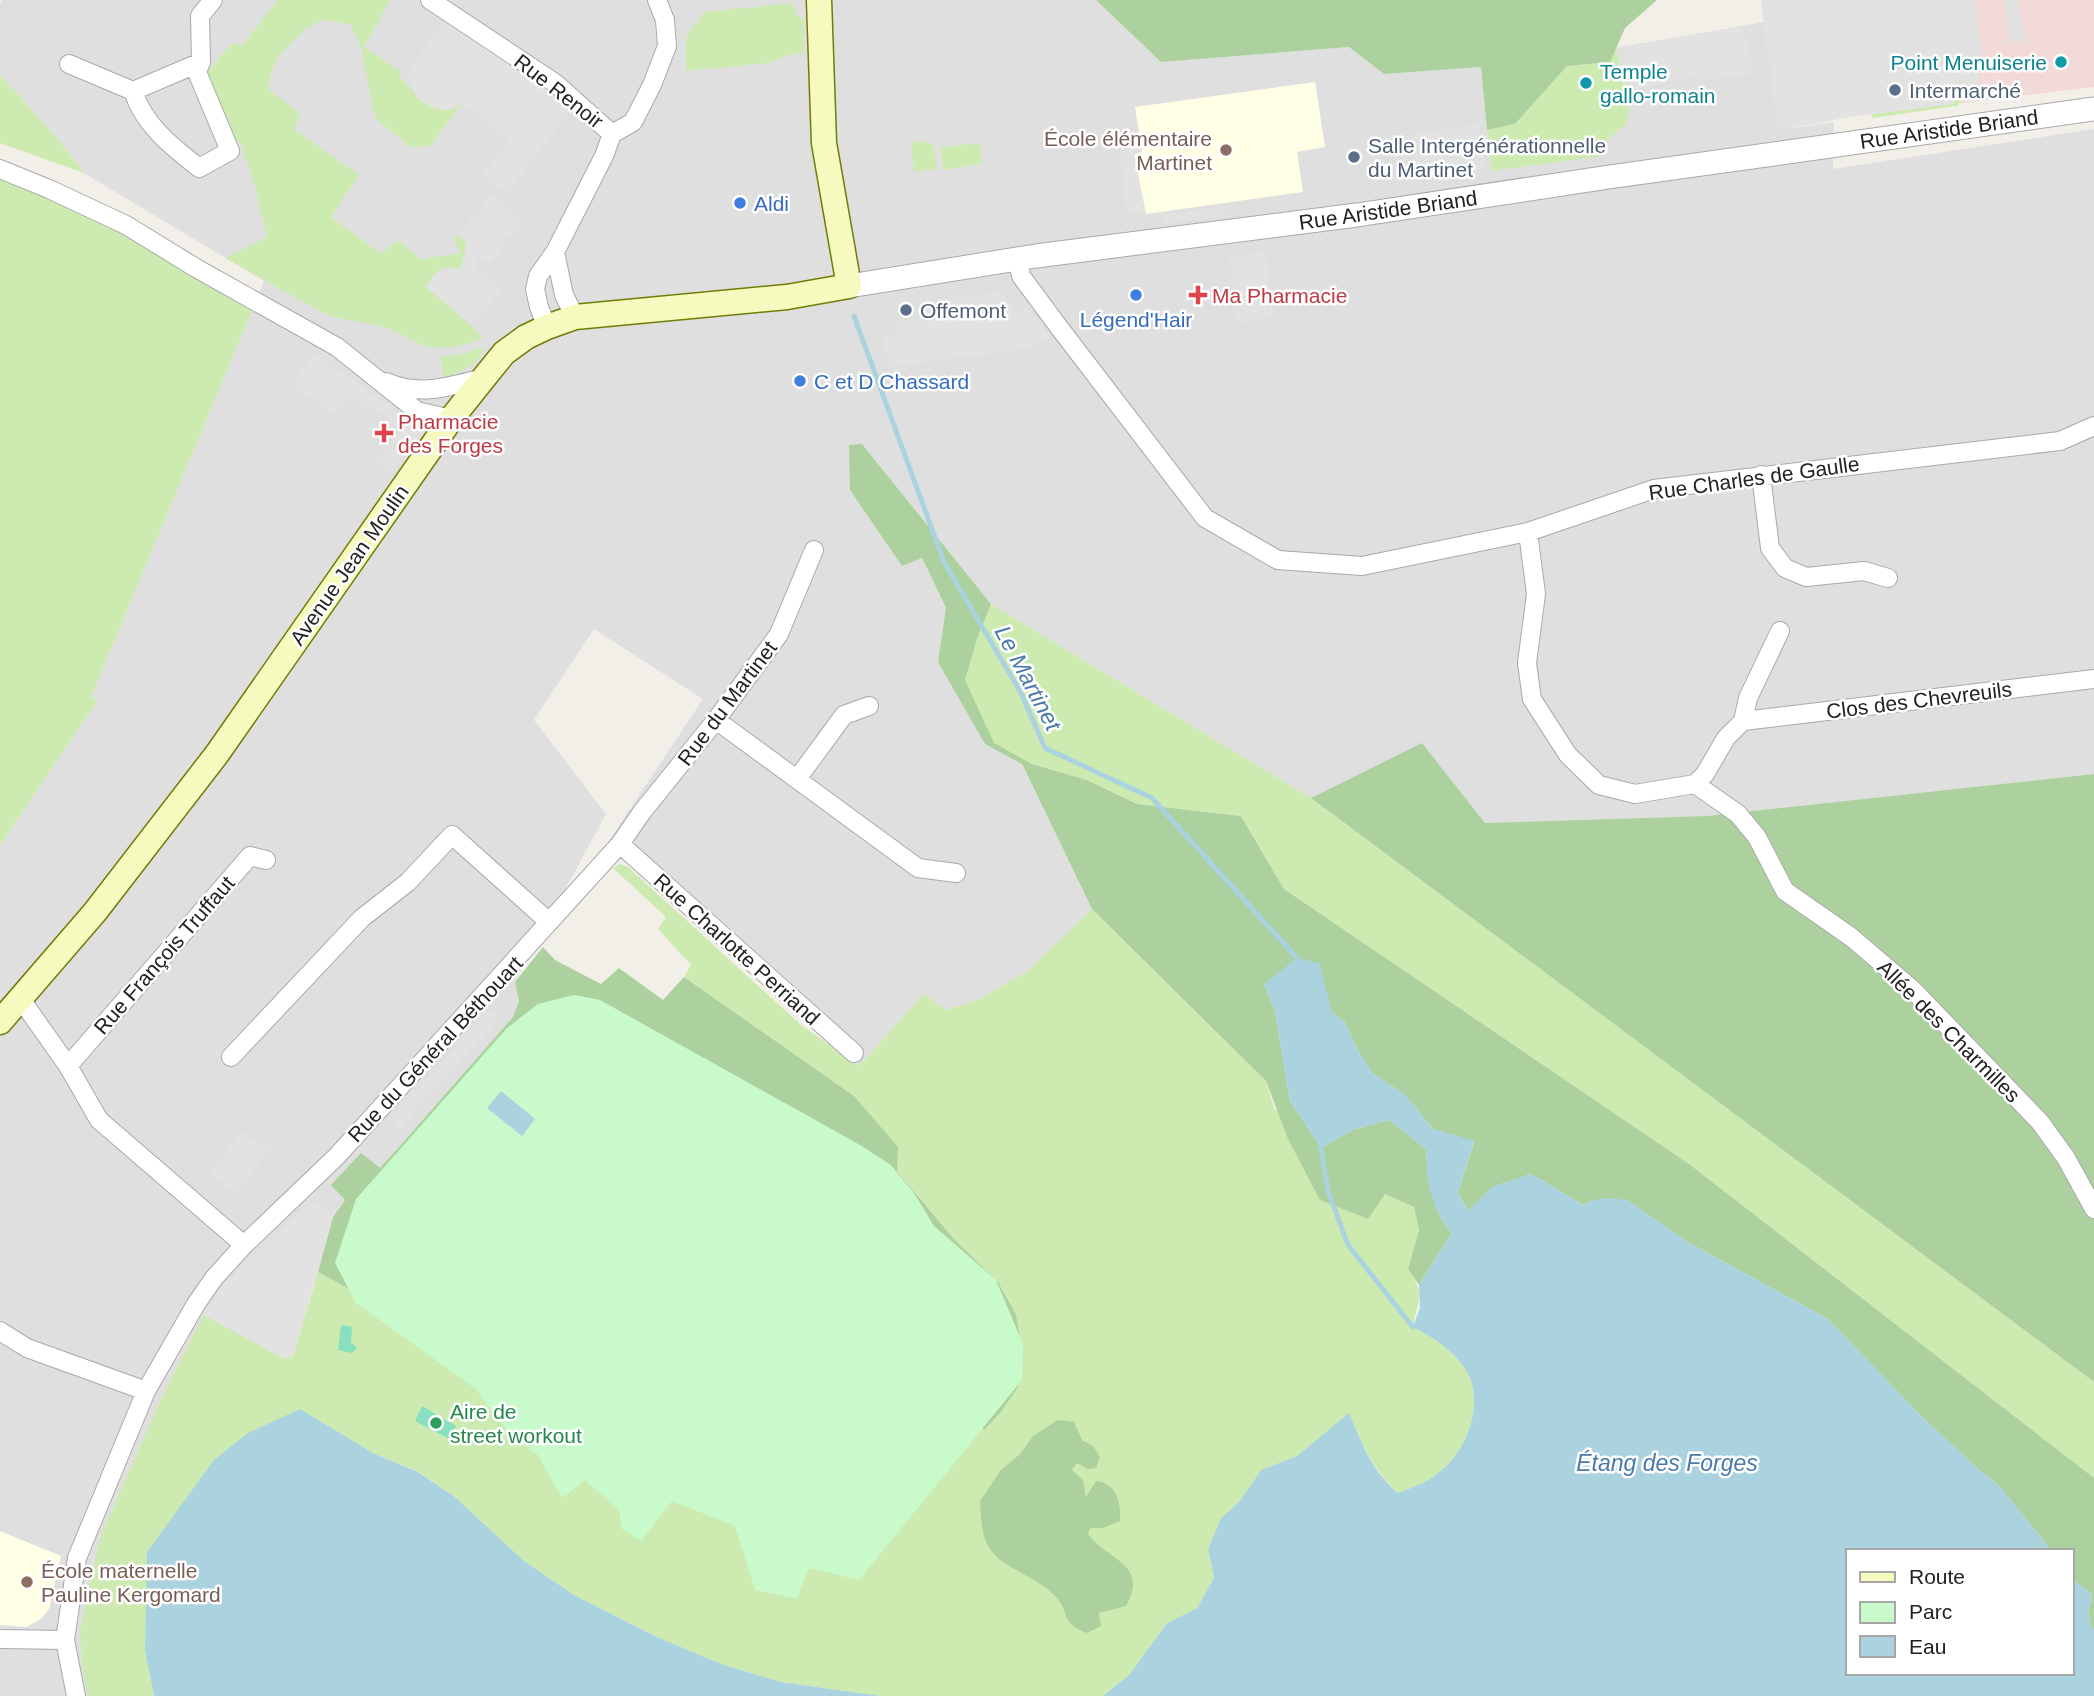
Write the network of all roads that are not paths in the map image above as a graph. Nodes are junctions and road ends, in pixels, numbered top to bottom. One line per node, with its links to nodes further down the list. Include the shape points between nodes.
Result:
1 (213, 0): 5 (street, via 200,16)
2 (430, 0): 9 (street, Rue Renoir, via 555,83)
3 (657, 0): 9 (street, via 667,46 633,122)
4 (819, 0): 13 (main road, via 824,143)
5 (201, 62): 7 (street); 7 (street, via 197,72 230,151 199,168 168,144 139,110)
6 (69, 64): 7 (street)
7 (133, 91)
8 (2094, 109): 12 (street, Rue Aristide Briand)
9 (612, 134): 11 (street, Rue Renoir)
10 (0, 169): 16 (street, via 126,225 337,347)
11 (555, 252): 14 (street, via 564,295); 15 (street, Rue Renoir, via 538,276 535,289)
12 (1018, 261): 13 (street, Rue Aristide Briand); 21 (street, Rue Charles de Gaulle, via 1021,276 1058,327 1205,518 1278,561 1362,566)
13 (849, 286): 14 (main road, Avenue Jean Moulin, via 787,297)
14 (575, 317): 15 (main road, Avenue Jean Moulin)
15 (547, 327): 17 (main road, Avenue Jean Moulin, via 504,353)
16 (373, 376): 17 (street, via 396,386 428,391); 18 (street, via 417,411)
17 (484, 377): 18 (main road, Avenue Jean Moulin)
18 (451, 419): 35 (main road, Avenue Jean Moulin, via 217,754 95,912)
19 (2094, 426): 20 (street, Rue Charles de Gaulle, via 2060,441)
20 (1761, 475): 21 (street, Rue Charles de Gaulle, via 1654,489); 23 (street, via 1770,548 1786,568 1806,577 1864,571)
21 (1528, 532): 30 (street, via 1536,594 1527,663 1532,699 1568,755 1599,785 1635,794)
22 (814, 551): 27 (street, Rue du Martinet, via 779,634)
23 (1888, 578)
24 (1780, 631): 28 (street, via 1748,698)
25 (2094, 679): 28 (street, Clos des Chevreuils)
26 (869, 706): 29 (street, via 844,715)
27 (716, 720): 29 (street); 31 (street, Rue du Martinet)
28 (1743, 722): 30 (street, via 1726,738)
29 (797, 779): 33 (street, via 918,868)
30 (1695, 784): 40 (street, Allée des Charmilles, via 1738,814 1757,837 1785,891 1851,937 1912,989 2040,1122)
31 (620, 844): 34 (street, Rue du Général Béthouart); 37 (street, Rue Charlotte Perriand)
32 (266, 860): 39 (street, Rue François Truffaut, via 250,856)
33 (956, 873)
34 (549, 922): 38 (street, via 452,835 408,882 362,918); 41 (street, Rue du Général Béthouart, via 330,1164)
35 (20, 998): 36 (main road, Avenue Jean Moulin); 39 (street)
36 (0, 1022)
37 (854, 1053)
38 (231, 1057)
39 (68, 1066): 41 (street, via 99,1121)
40 (2094, 1209)
41 (243, 1245): 43 (street, Rue du Général Béthouart, via 196,1304)
42 (0, 1331): 43 (street, via 27,1348)
43 (146, 1391): 45 (street, Rue du Général Béthouart, via 78,1558)
44 (0, 1639): 45 (street)
45 (65, 1640): 46 (street)
46 (76, 1696)

